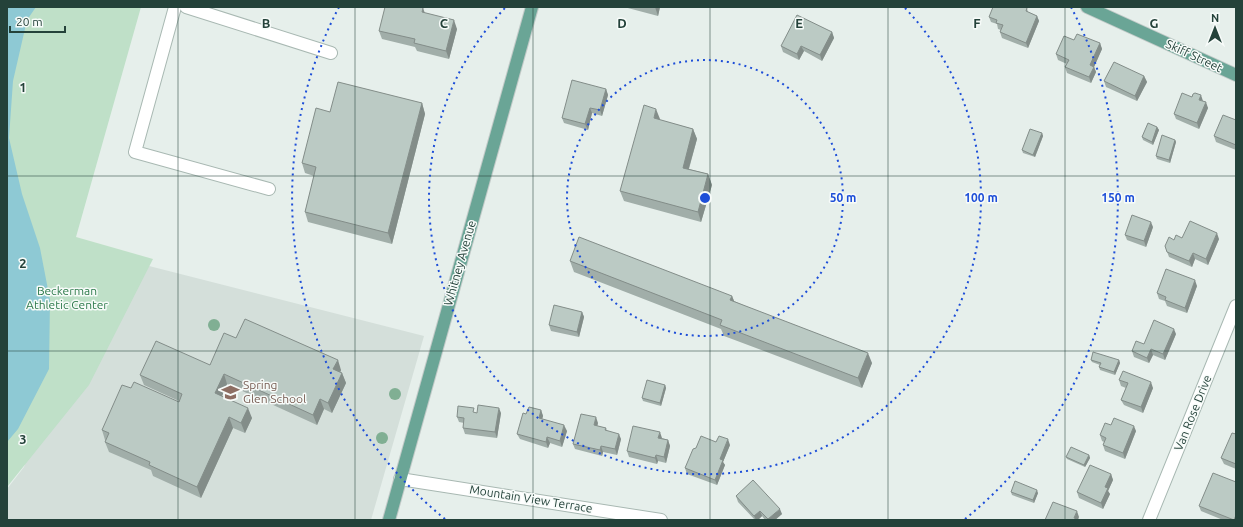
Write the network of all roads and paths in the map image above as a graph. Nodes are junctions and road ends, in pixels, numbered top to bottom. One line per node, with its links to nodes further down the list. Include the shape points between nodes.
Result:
1 (175, 7): 7 (street, via 135,152)
2 (186, 7): 5 (street)
3 (532, 7): 9 (main road, Whitney Avenue)
4 (1093, 8): 6 (main road, Skiff Street)
5 (331, 53)
6 (1236, 75)
7 (269, 189)
8 (1236, 306): 12 (street, Van Rose Drive)
9 (400, 479): 10 (main road, Whitney Avenue); 11 (street, Mountain View Terrace)
10 (389, 520)
11 (661, 520)
12 (1149, 520)

